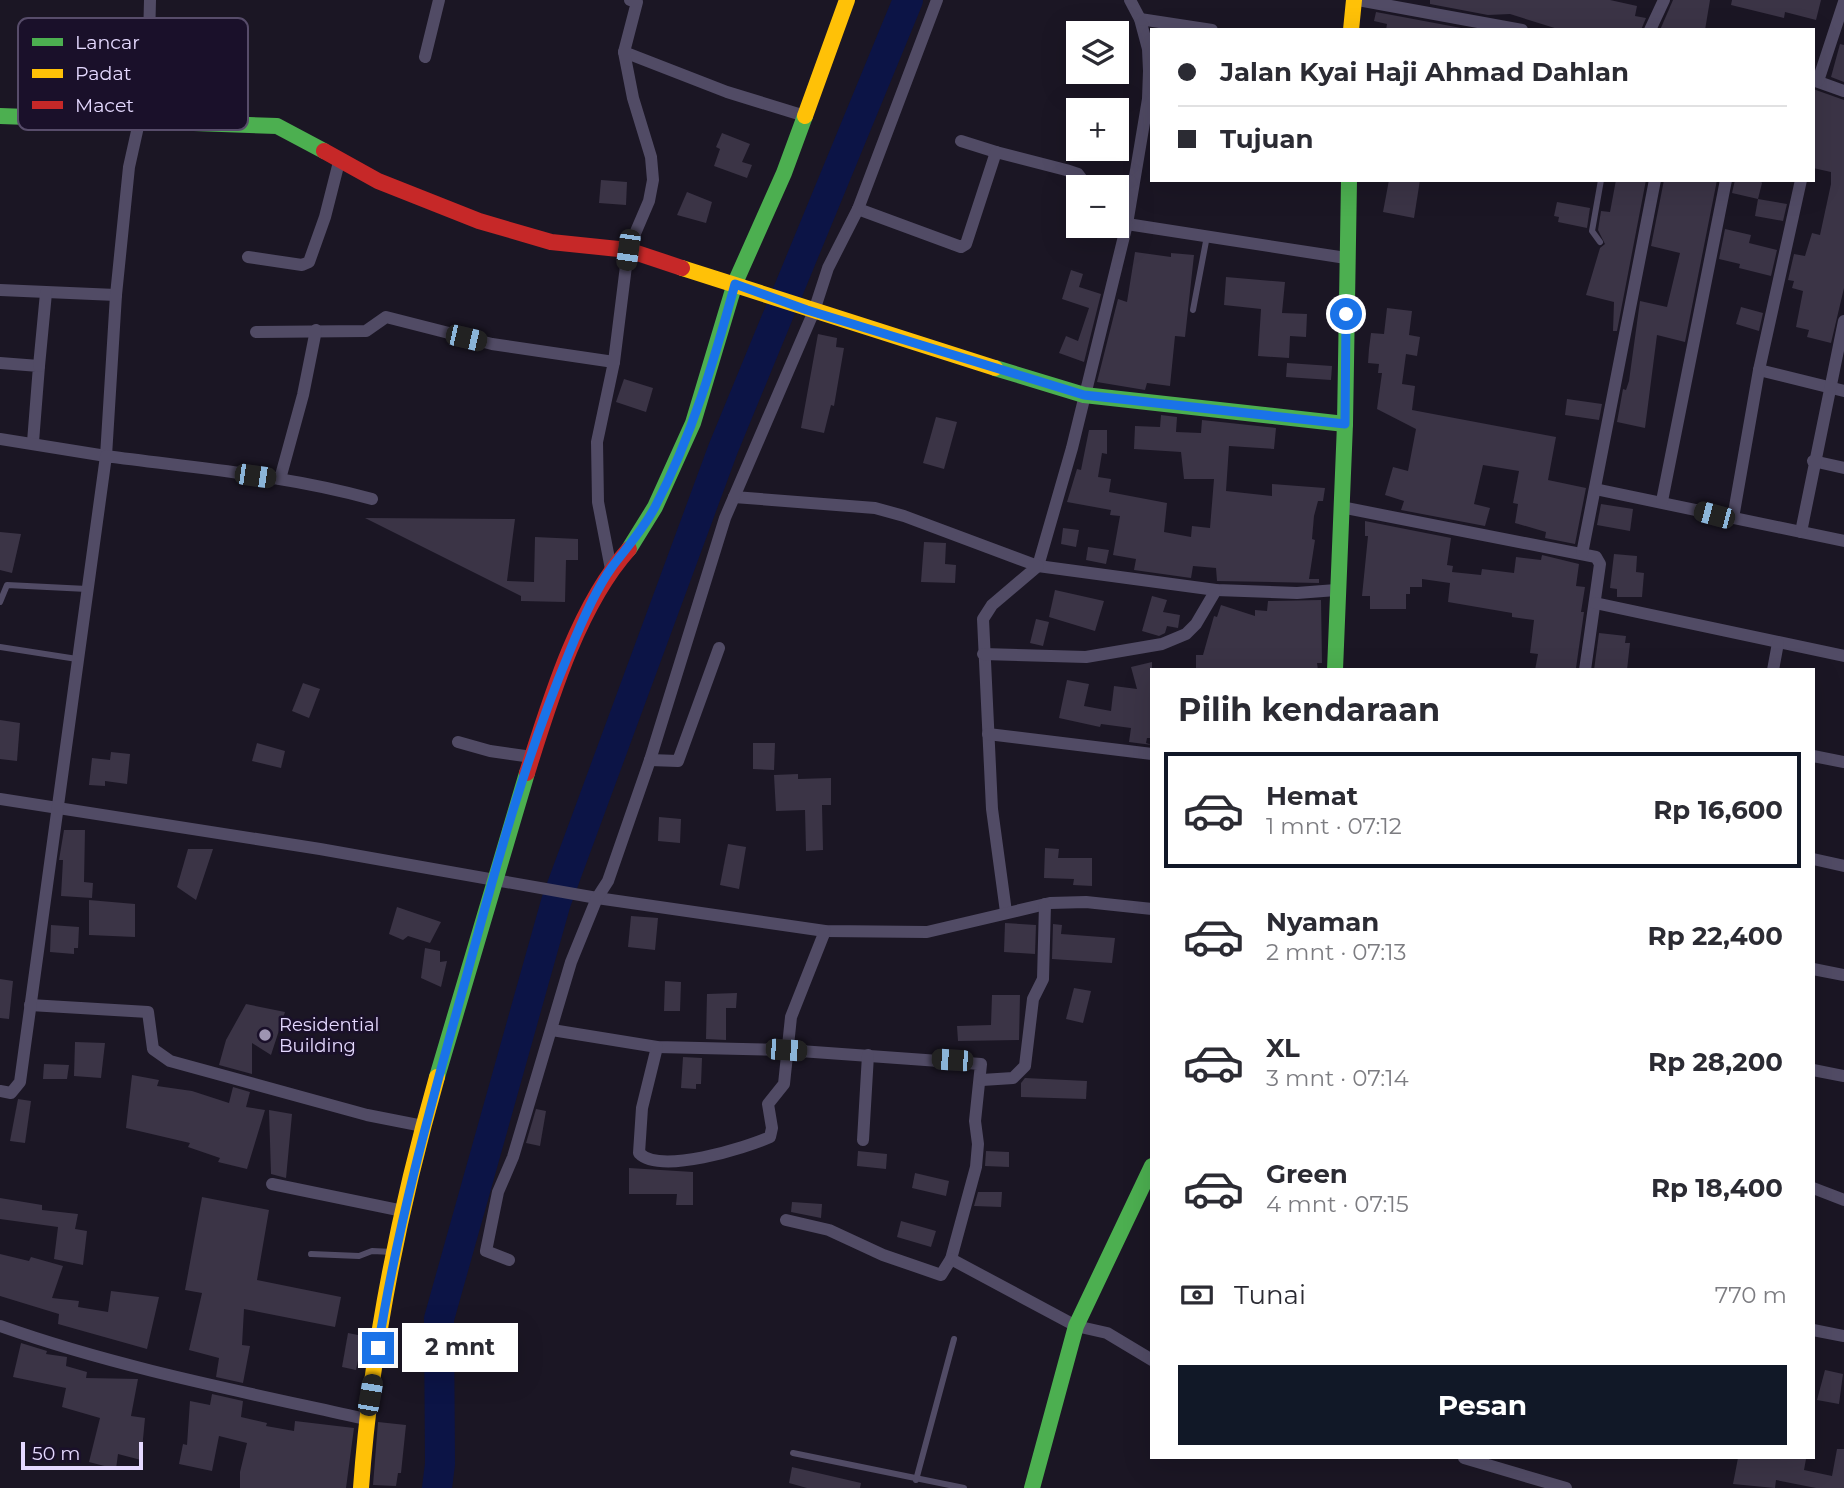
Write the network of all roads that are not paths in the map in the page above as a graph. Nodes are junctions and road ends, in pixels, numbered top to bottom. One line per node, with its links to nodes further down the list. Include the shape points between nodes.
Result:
1 (150, 0): 10 (street)
2 (439, 0): 17 (street)
3 (847, 0): 22 (street)
4 (937, 0): 36 (street)
5 (1130, 0): 11 (street)
6 (1356, 0): 13 (street); 14 (street)
7 (1664, 0): 15 (street)
8 (635, 1): 16 (street)
9 (1844, 2): 18 (street)
10 (150, 18)
11 (1140, 19): 12 (street); 34 (street, via 1148,49 1148,99)
12 (1199, 28)
13 (1352, 28)
14 (1511, 28)
15 (1651, 28)
16 (624, 52): 22 (street); 41 (street, via 653,180)
17 (425, 57)
18 (1816, 81): 19 (street)
19 (1844, 91)
20 (0, 116): 21 (street)
21 (18, 116)
22 (805, 116): 44 (street)
23 (248, 125): 27 (street, via 276,126)
24 (136, 130): 47 (street)
25 (961, 141): 26 (street)
26 (996, 152): 28 (street); 36 (street, via 966,244 961,247)
27 (339, 162): 41 (street, via 479,221 551,242); 42 (street, via 309,262 302,265)
28 (1079, 175)
29 (1349, 182): 43 (street)
30 (1601, 182): 40 (lane, via 1592,231)
31 (1655, 182): 67 (street)
32 (1726, 182): 70 (street)
33 (1801, 182): 56 (street)
34 (1131, 192): 35 (street)
35 (1129, 208)
36 (858, 209): 48 (street)
37 (1129, 224): 38 (street)
38 (1207, 236): 43 (street); 49 (lane)
39 (1123, 238): 59 (street)
40 (1600, 242)
41 (628, 250): 44 (street); 53 (street)
42 (248, 257)
43 (1346, 258): 60 (street)
44 (735, 284): 48 (street); 77 (street, via 694,424 655,507 634,543)
45 (0, 290): 46 (street)
46 (46, 293): 47 (street); 55 (street)
47 (116, 295): 63 (street)
48 (810, 310): 59 (street); 68 (street)
49 (1193, 310)
50 (1844, 322): 57 (street)
51 (316, 330): 52 (street); 53 (street, via 366,331 386,317 492,344); 66 (street)
52 (256, 332)
53 (614, 362): 77 (street, via 596,455 598,502)
54 (0, 363): 55 (street)
55 (39, 366): 62 (street)
56 (1759, 370): 57 (street); 72 (street)
57 (1829, 387): 58 (street); 64 (street)
58 (1844, 391)
59 (1084, 395): 60 (street); 76 (street)
60 (1345, 424): 71 (street)
61 (0, 439): 62 (street)
62 (33, 442): 63 (street)
63 (106, 456): 66 (street); 78 (street)
64 (1813, 461): 65 (street); 73 (street)
65 (1844, 468)
66 (279, 479): 69 (street)
67 (1595, 489): 70 (street); 75 (street)
68 (734, 497): 76 (street, via 876,508); 97 (street)
69 (372, 499)
70 (1662, 501): 72 (street)
71 (1341, 507): 75 (street); 80 (street)
72 (1733, 518): 73 (street)
73 (1801, 532): 74 (street)
74 (1844, 541)
75 (1582, 554): 82 (street, via 1596,557 1600,565)
76 (1038, 566): 79 (street); 86 (street, via 985,612)
77 (611, 569): 96 (street, via 569,653)
78 (87, 589): 81 (lane, via 7,585); 88 (street)
79 (1216, 590): 80 (street); 86 (street, via 1186,634 1162,644 1086,657)
80 (1336, 590): 89 (street)
81 (0, 602)
82 (1595, 603): 83 (street); 90 (street)
83 (1778, 643): 87 (street); 91 (street)
84 (0, 647): 88 (lane)
85 (719, 648): 97 (street, via 678,761)
86 (984, 654): 92 (street)
87 (1844, 656)
88 (77, 659): 100 (street)
89 (1335, 668)
90 (1585, 668)
91 (1773, 668)
92 (988, 734): 94 (street); 107 (street, via 992,809)
93 (458, 742): 96 (street)
94 (1150, 754)
95 (1815, 756): 98 (street)
96 (532, 757): 103 (street)
97 (650, 760): 104 (street, via 608,881)
98 (1844, 762)
99 (0, 799): 100 (street)
100 (58, 807): 103 (street); 111 (street)
101 (1815, 859): 102 (street)
102 (1844, 866)
103 (493, 879): 104 (street); 120 (street)
104 (591, 897): 108 (street); 112 (street)
105 (1045, 904): 106 (street, via 1086,902); 107 (street); 118 (street, via 1043,979 1033,999 1025,1066 1013,1078)
106 (1150, 909)
107 (1006, 912): 108 (street, via 927,932)
108 (825, 931): 114 (street, via 795,1004)
109 (1815, 969): 110 (street)
110 (1844, 975)
111 (30, 1005): 119 (street, via 20,1082 11,1093); 120 (street, via 148,1012 153,1049 170,1061)
112 (552, 1030): 113 (street); 132 (street, via 498,1192 486,1247 490,1254)
113 (657, 1047): 114 (street); 114 (street, via 639,1136 639,1153 656,1161 720,1154 770,1137 768,1104 784,1084)
114 (786, 1050): 115 (street)
115 (868, 1055): 118 (street, via 978,1062 983,1067); 121 (street)
116 (1815, 1070): 117 (street)
117 (1844, 1076)
118 (982, 1080): 131 (street, via 975,1121 976,1167)
119 (0, 1091)
120 (423, 1126): 127 (street)
121 (863, 1140)
122 (1150, 1175): 125 (street)
123 (272, 1184): 127 (street)
124 (1815, 1189): 126 (street)
125 (1146, 1193): 134 (street, via 1103,1263)
126 (1844, 1200)
127 (403, 1211): 129 (street)
128 (786, 1220): 131 (street, via 829,1230 936,1274 945,1271)
129 (393, 1252): 130 (lane); 139 (street)
130 (311, 1254)
131 (951, 1259): 134 (street)
132 (509, 1260)
133 (0, 1326): 139 (street, via 47,1343 203,1383)
134 (1076, 1326): 138 (street, via 1107,1333); 145 (street)
135 (1815, 1330): 136 (street)
136 (1844, 1336)
137 (954, 1339): 142 (lane)
138 (1150, 1359)
139 (366, 1419): 143 (street)
140 (793, 1452): 142 (lane)
141 (1467, 1459): 146 (street)
142 (916, 1480): 144 (lane)
143 (361, 1488)
144 (964, 1488)
145 (1032, 1488)
146 (1566, 1488)

